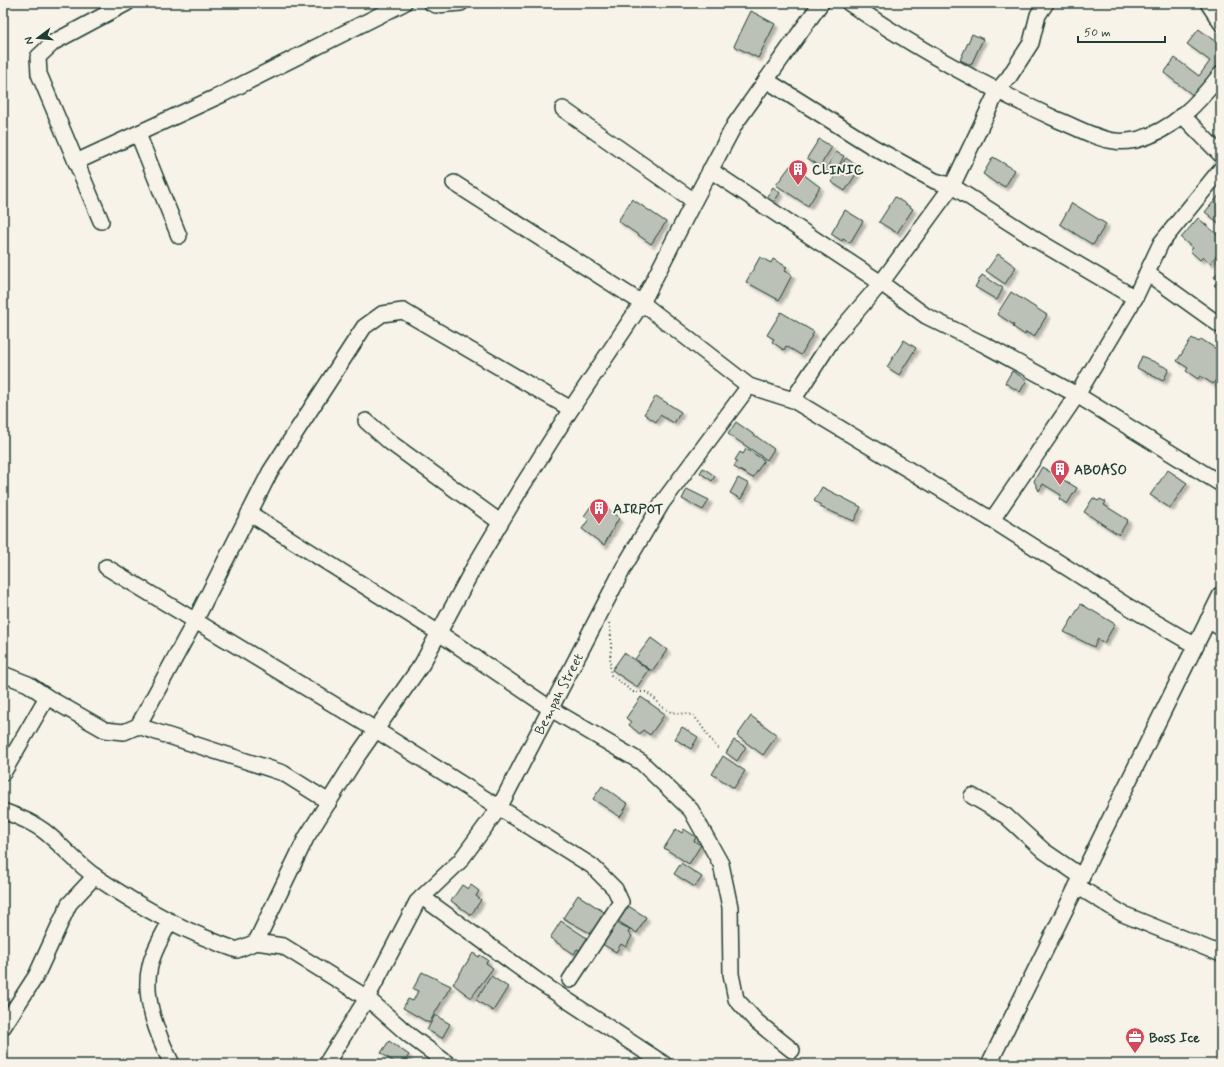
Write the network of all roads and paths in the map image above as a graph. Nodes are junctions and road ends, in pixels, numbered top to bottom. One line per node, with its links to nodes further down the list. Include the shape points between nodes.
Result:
1 (127, 3): 17 (street, via 54,42 38,57 39,74)
2 (404, 3): 15 (street)
3 (431, 3): 4 (street)
4 (461, 3)
5 (820, 3): 11 (street)
6 (848, 3): 12 (street, via 883,26)
7 (1046, 3): 12 (street, via 1038,14 1031,43)
8 (1208, 3): 9 (street)
9 (1221, 23)
10 (1221, 74): 14 (street, via 1203,96)
11 (766, 80): 19 (street, via 735,124); 21 (street, via 873,147 935,180)
12 (998, 90): 14 (street, via 1082,130 1115,141 1136,140 1158,132); 21 (street)
13 (563, 109): 22 (street)
14 (1182, 115): 16 (street)
15 (138, 134): 17 (street); 24 (street)
16 (1221, 155)
17 (76, 162): 23 (street)
18 (1221, 169): 25 (street, via 1161,243)
19 (710, 170): 22 (street); 26 (street)
20 (454, 183): 28 (street)
21 (952, 186): 26 (street); 27 (street, via 1038,241)
22 (694, 201): 28 (street)
23 (101, 221)
24 (179, 236)
25 (1147, 273): 27 (street); 29 (street)
26 (881, 283): 31 (street, via 926,316); 32 (street, via 832,340)
27 (1135, 298): 31 (street)
28 (642, 303): 30 (street); 33 (street)
29 (1221, 326)
30 (749, 386): 32 (street); 49 (street, Bempah Street, via 662,503 624,567)
31 (1076, 395): 35 (street); 37 (street)
32 (793, 400): 37 (street)
33 (571, 409): 36 (street, via 403,312 382,314 364,327 270,472); 38 (street)
34 (366, 421): 38 (street, via 391,443)
35 (1221, 484)
36 (249, 513): 43 (street); 45 (street)
37 (992, 520): 46 (street, via 1129,607)
38 (500, 522): 45 (street)
39 (106, 567): 43 (street)
40 (1221, 594): 42 (street)
41 (608, 618): 52 (path, via 613,638 611,675 633,692 646,692 671,712 693,715)
42 (1208, 620): 44 (street); 46 (street)
43 (195, 621): 50 (street); 51 (street)
44 (1221, 628)
45 (439, 633): 49 (street); 51 (street, via 422,664)
46 (1196, 646): 59 (street)
47 (3, 674): 48 (street, via 28,684)
48 (47, 697): 50 (street, via 104,730 124,732); 53 (street)
49 (551, 709): 56 (street, Bempah Street); 67 (street, via 641,762 691,810 721,864 730,907 731,974 736,998 756,1021)
50 (138, 726): 55 (street, via 283,773)
51 (376, 730): 55 (street); 56 (street)
52 (720, 750)
53 (3, 773)
54 (972, 796): 59 (street, via 1006,816)
55 (329, 802): 62 (street, via 306,838)
56 (498, 808): 60 (street, Bempah Street, via 460,861); 64 (street, via 592,866 615,889 621,902)
57 (3, 811): 58 (street, via 43,830)
58 (95, 876): 61 (street); 66 (street, via 69,904 36,976)
59 (1079, 882): 63 (street, via 1123,914); 72 (street)
60 (422, 897): 65 (street, Bempah Street, via 403,926); 71 (street, via 538,981)
61 (170, 921): 62 (street, via 237,950); 68 (street, via 150,967 149,999 155,1025)
62 (256, 942): 65 (street, via 283,946)
63 (1221, 954)
64 (570, 980)
65 (367, 998): 69 (street, Bempah Street); 70 (street, via 409,1035)
66 (3, 1027)
67 (792, 1050)
68 (172, 1064)
69 (326, 1064)
70 (448, 1064)
71 (664, 1064)
72 (989, 1064)

